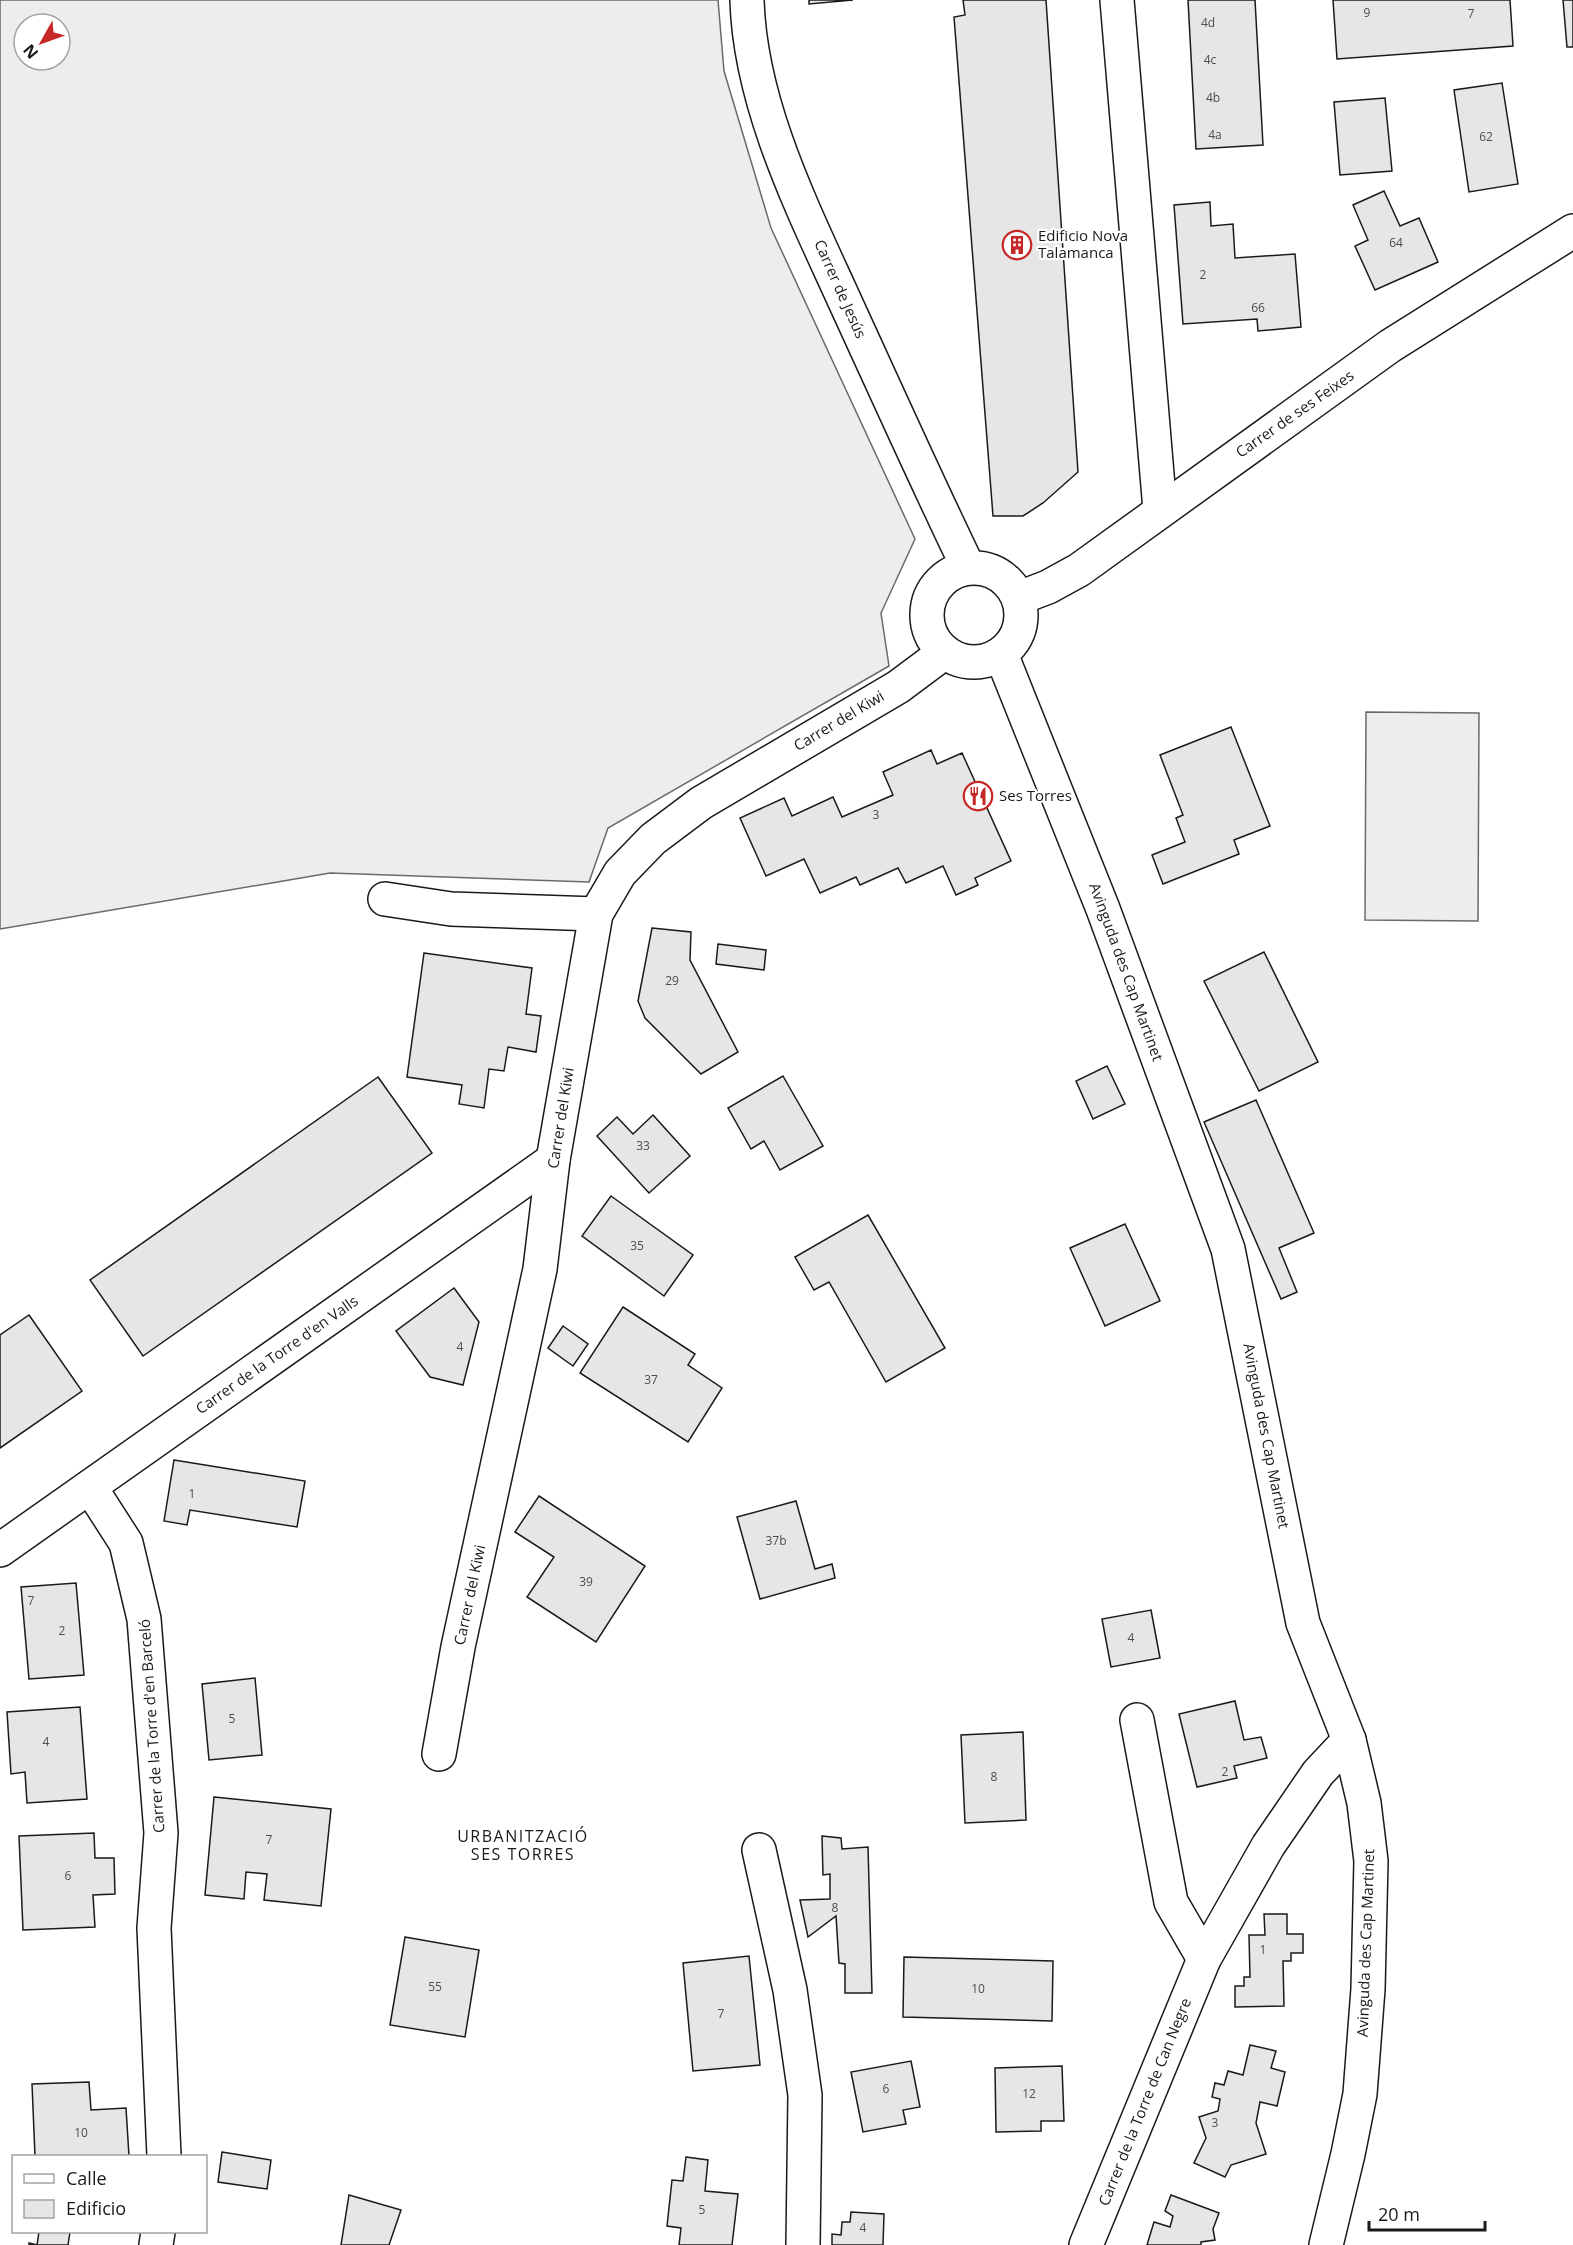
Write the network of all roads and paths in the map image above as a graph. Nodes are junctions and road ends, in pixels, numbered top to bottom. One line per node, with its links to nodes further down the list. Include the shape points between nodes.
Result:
1 (747, 0): 5 (street, Carrer de Jesús, via 748,28 767,115 800,200)
2 (1117, 0): 4 (street)
3 (1573, 231): 4 (street, Carrer de ses Feixes, via 1390,346)
4 (1160, 510): 6 (street, Carrer de ses Feixes, via 1079,570)
5 (968, 567): 6 (street, via 998,574 1011,584); 7 (street, via 946,576 930,594 927,626)
6 (1019, 598): 8 (street, via 1020,629)
7 (945, 652): 8 (street, via 958,660 973,662); 10 (street, Carrer del Kiwi, via 898,687 702,803 653,839 620,873)
8 (1001, 654): 15 (street, Avinguda des Cap Martinet, via 1103,909 1228,1249 1303,1623)
9 (385, 899): 10 (street, via 452,909)
10 (596, 914): 11 (street, Carrer del Kiwi)
11 (553, 1160): 12 (street, Carrer de la Torre d'en Valls); 16 (street, Carrer del Kiwi, via 540,1269 458,1647)
12 (90, 1487): 13 (street, Carrer de la Torre d'en Valls); 19 (street, Carrer de la Torre d'en Barceló, via 126,1543 144,1619 161,1833 154,1928)
13 (0, 1550)
14 (1137, 1720): 18 (street, via 1171,1902)
15 (1349, 1740): 18 (street, Carrer de la Torre de Can Negre, via 1318,1773 1268,1846); 22 (street, Avinguda des Cap Martinet, via 1364,1803 1371,1861 1368,1989 1360,2094)
16 (440, 1754)
17 (759, 1850): 20 (street, via 790,1990 805,2095)
18 (1204, 1959): 21 (street, Carrer de la Torre de Can Negre)
19 (164, 2155)
20 (803, 2245)
21 (1086, 2245)
22 (1326, 2245)

